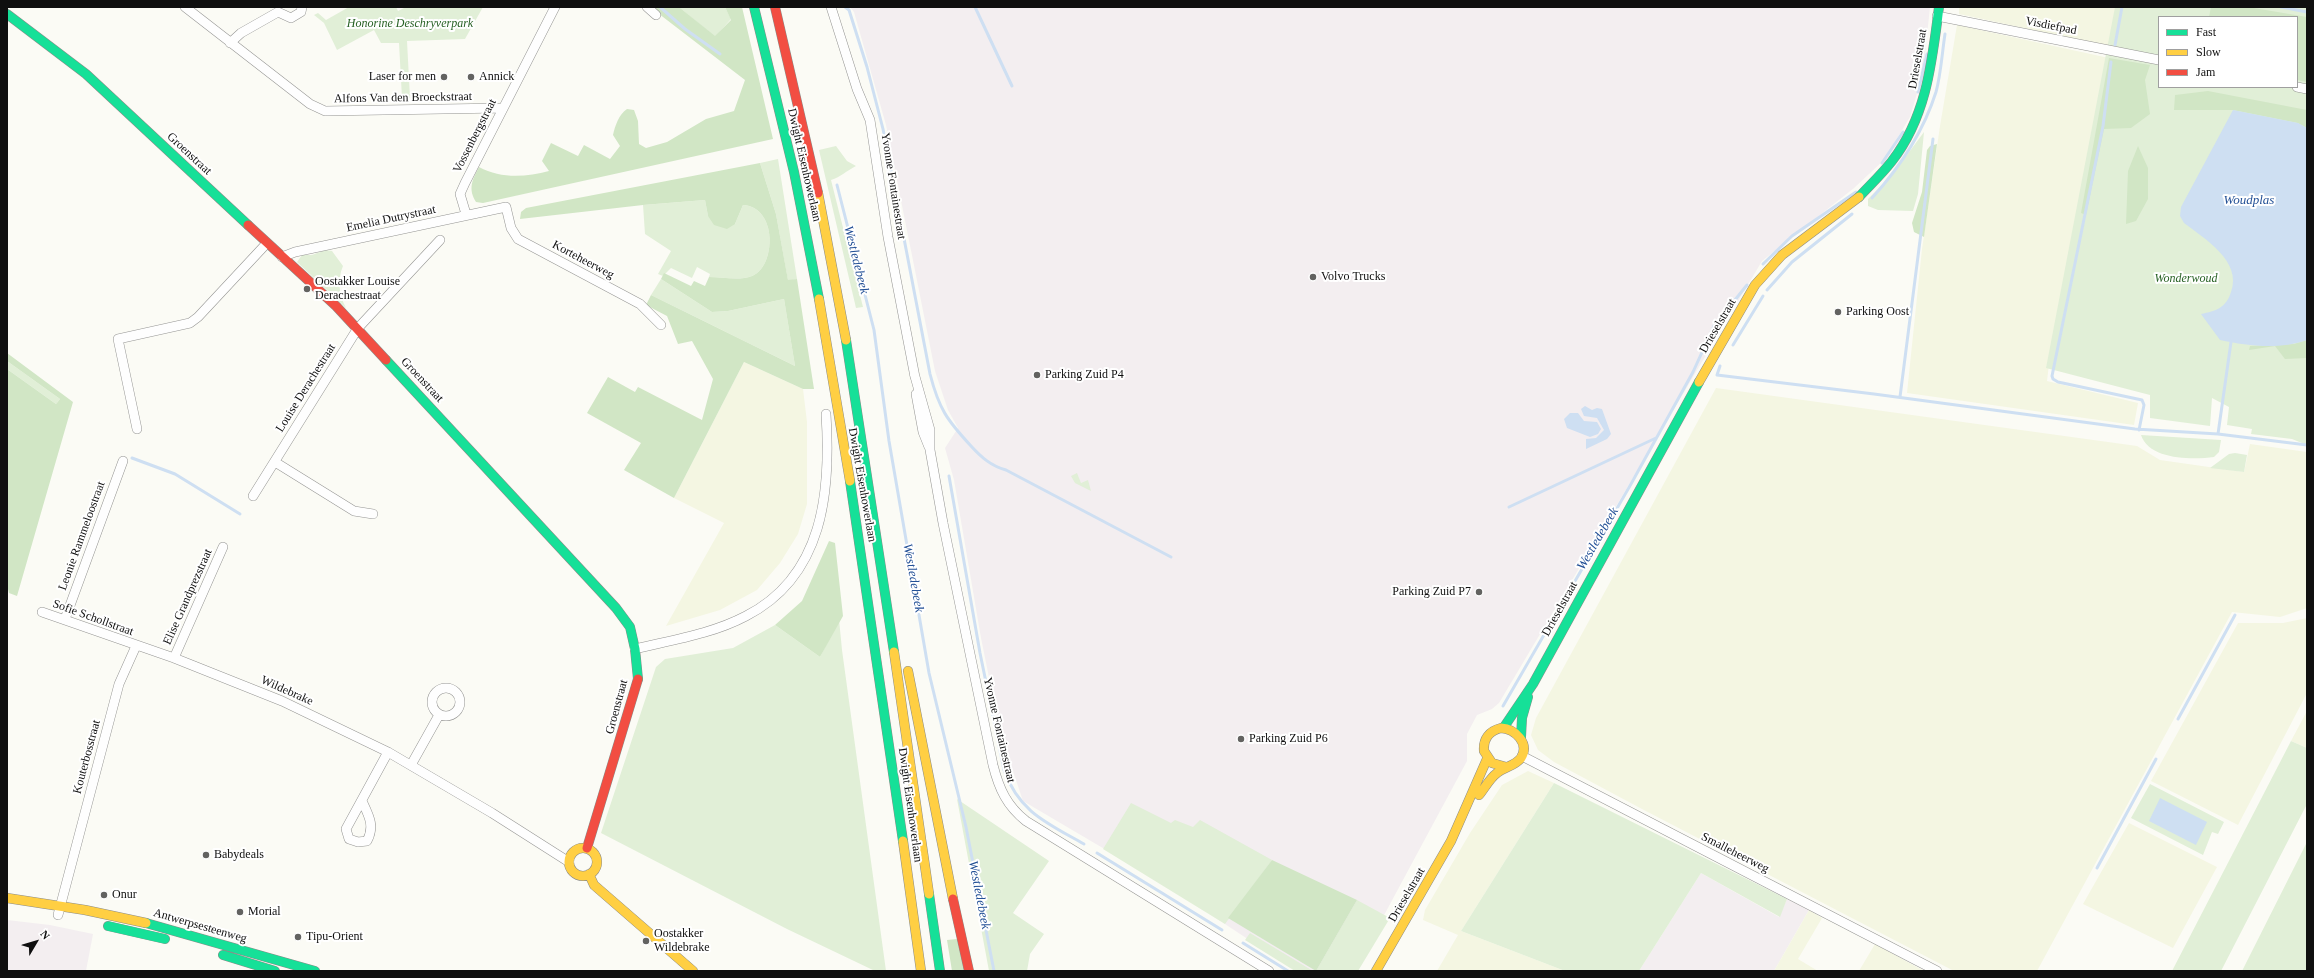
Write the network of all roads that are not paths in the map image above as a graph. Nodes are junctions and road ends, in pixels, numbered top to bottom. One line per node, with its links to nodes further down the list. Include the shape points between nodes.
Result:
1 (186, 7): 12 (street, Alfons Van den Broeckstraat)
2 (302, 7): 8 (street, via 301,12 291,18)
3 (555, 7): 14 (street, Vossenbergstraat)
4 (647, 7): 11 (street)
5 (754, 7): 60 (main road, Dwight Eisenhowerlaan, via 806,227 871,608)
6 (775, 7): 29 (main road, Dwight Eisenhowerlaan, via 817,185)
7 (831, 7): 63 (street, Yvonne Fontainestraat, via 857,89 870,120 888,237 914,373 930,430 930,450 999,788 1015,812 1026,821)
8 (278, 10): 12 (street, via 241,33)
9 (1938, 12): 13 (street, Visdiefpad); 35 (main road, Drieselstraat, via 1930,76 1904,143 1892,161 1858,198 1782,255 1755,285 1678,419)
10 (7, 14): 18 (main road, Groenstraat, via 86,74)
11 (656, 15)
12 (230, 43): 14 (street, Alfons Van den Broeckstraat, via 310,104 325,111)
13 (2158, 60)
14 (502, 108): 16 (street, Vossenbergstraat, via 460,194)
15 (506, 207): 16 (street, Emelia Dutrystraat); 20 (street, Korteheerweg, via 511,228 518,239 640,304)
16 (466, 214): 19 (street, Emelia Dutrystraat, via 294,252)
17 (440, 240): 21 (street)
18 (267, 243): 19 (main road, Groenstraat); 23 (street, via 190,323 118,339)
19 (282, 257): 21 (main road, Groenstraat)
20 (661, 325)
21 (358, 328): 25 (street, Louise Derachestraat); 33 (main road, Groenstraat, via 616,608 630,627)
22 (826, 414): 33 (street, via 828,458 821,514 807,554 786,585 768,602 746,616 710,631)
23 (137, 428)
24 (123, 461): 31 (street, Leonie Rammeloostraat)
25 (275, 462): 26 (street, Louise Derachestraat); 27 (street, via 354,511)
26 (253, 496)
27 (373, 514)
28 (223, 546): 34 (street, Elise Grandprezstraat)
29 (884, 580): 61 (main road, Dwight Eisenhowerlaan); 62 (main road, via 907,666)
30 (42, 612): 31 (street, Sofie Schollstraat)
31 (65, 619): 32 (street, Sofie Schollstraat)
32 (136, 646): 34 (street); 50 (street, Kouterbosstraat, via 119,684)
33 (635, 649): 46 (main road, Groenstraat, via 638,680)
34 (174, 658): 39 (street, Wildebrake, via 282,701)
35 (1533, 684): 37 (main road, Drieselstraat); 38 (main road, Drieselstraat, via 1523,710)
36 (439, 714): 42 (street)
37 (1504, 727): 38 (main road, via 1512,729); 41 (main road, Drieselstraat, via 1493,730 1485,739 1483,749)
38 (1521, 737): 40 (main road, Drieselstraat)
39 (388, 752): 42 (street, Wildebrake); 44 (street)
40 (1522, 756): 43 (main road, Drieselstraat, via 1516,763); 65 (street, Smalleheerweg)
41 (1487, 759): 43 (main road, via 1493,764); 45 (main road, Drieselstraat)
42 (411, 765): 47 (street, Wildebrake)
43 (1506, 767): 45 (main road, Drieselstraat, via 1496,773)
44 (362, 801)
45 (1469, 809): 64 (main road, Drieselstraat)
46 (587, 848): 47 (main road, via 574,850 570,854); 48 (main road, via 594,854 597,863)
47 (569, 862): 48 (main road, via 579,876)
48 (589, 874): 59 (main road, via 594,885)
49 (7, 898): 50 (main road, Antwerpsesteenweg)
50 (60, 905): 52 (street, Kouterbosstraat); 58 (main road, Antwerpsesteenweg, via 143,923)
51 (7, 908): 52 (main road)
52 (58, 915): 53 (main road)
53 (72, 918)
54 (102, 924): 55 (main road, Antwerpsesteenweg)
55 (187, 945)
56 (213, 952): 57 (main road, Antwerpsesteenweg)
57 (274, 971)
58 (314, 971)
59 (693, 971)
60 (920, 971)
61 (940, 971)
62 (969, 971)
63 (1269, 971)
64 (1376, 971)
65 (1937, 971)

